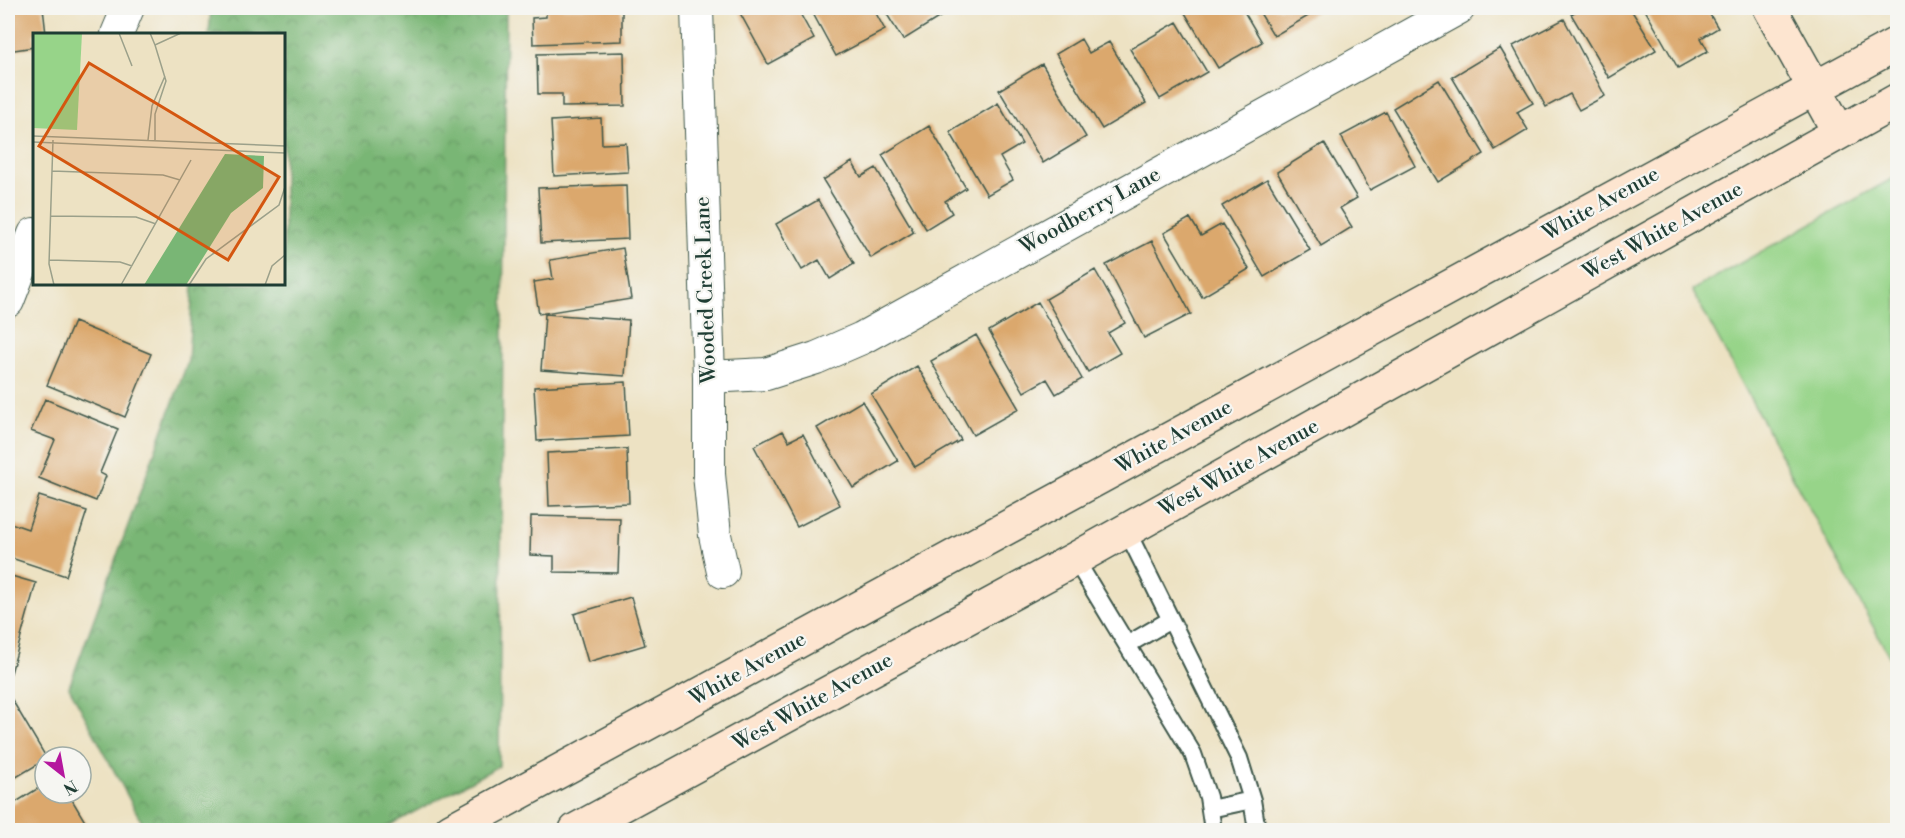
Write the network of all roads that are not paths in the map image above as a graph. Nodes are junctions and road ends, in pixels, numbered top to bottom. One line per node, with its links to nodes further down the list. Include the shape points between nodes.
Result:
1 (128, 8): 5 (street)
2 (697, 8): 12 (street, Wooded Creek Lane)
3 (1459, 8): 12 (street, Woodberry Lane, via 862,338 766,374)
4 (1770, 8): 7 (main road)
5 (117, 33)
6 (1898, 43): 7 (main road, White Avenue)
7 (1815, 88): 9 (main road); 20 (main road, White Avenue)
8 (1898, 100): 9 (main road, West White Avenue)
9 (1839, 132): 13 (main road, West White Avenue)
10 (33, 237): 11 (street)
11 (8, 301)
12 (709, 376): 15 (street, Wooded Creek Lane, via 709,474)
13 (1126, 531): 14 (main road, West White Avenue); 16 (lane)
14 (1075, 559): 17 (lane); 21 (main road, West White Avenue)
15 (723, 572)
16 (1170, 620): 17 (lane); 18 (lane, via 1239,758)
17 (1127, 645): 19 (lane, via 1192,754)
18 (1252, 800): 19 (lane); 23 (lane)
19 (1210, 809): 22 (lane)
20 (452, 831)
21 (576, 831)
22 (1213, 831)
23 (1257, 831)

